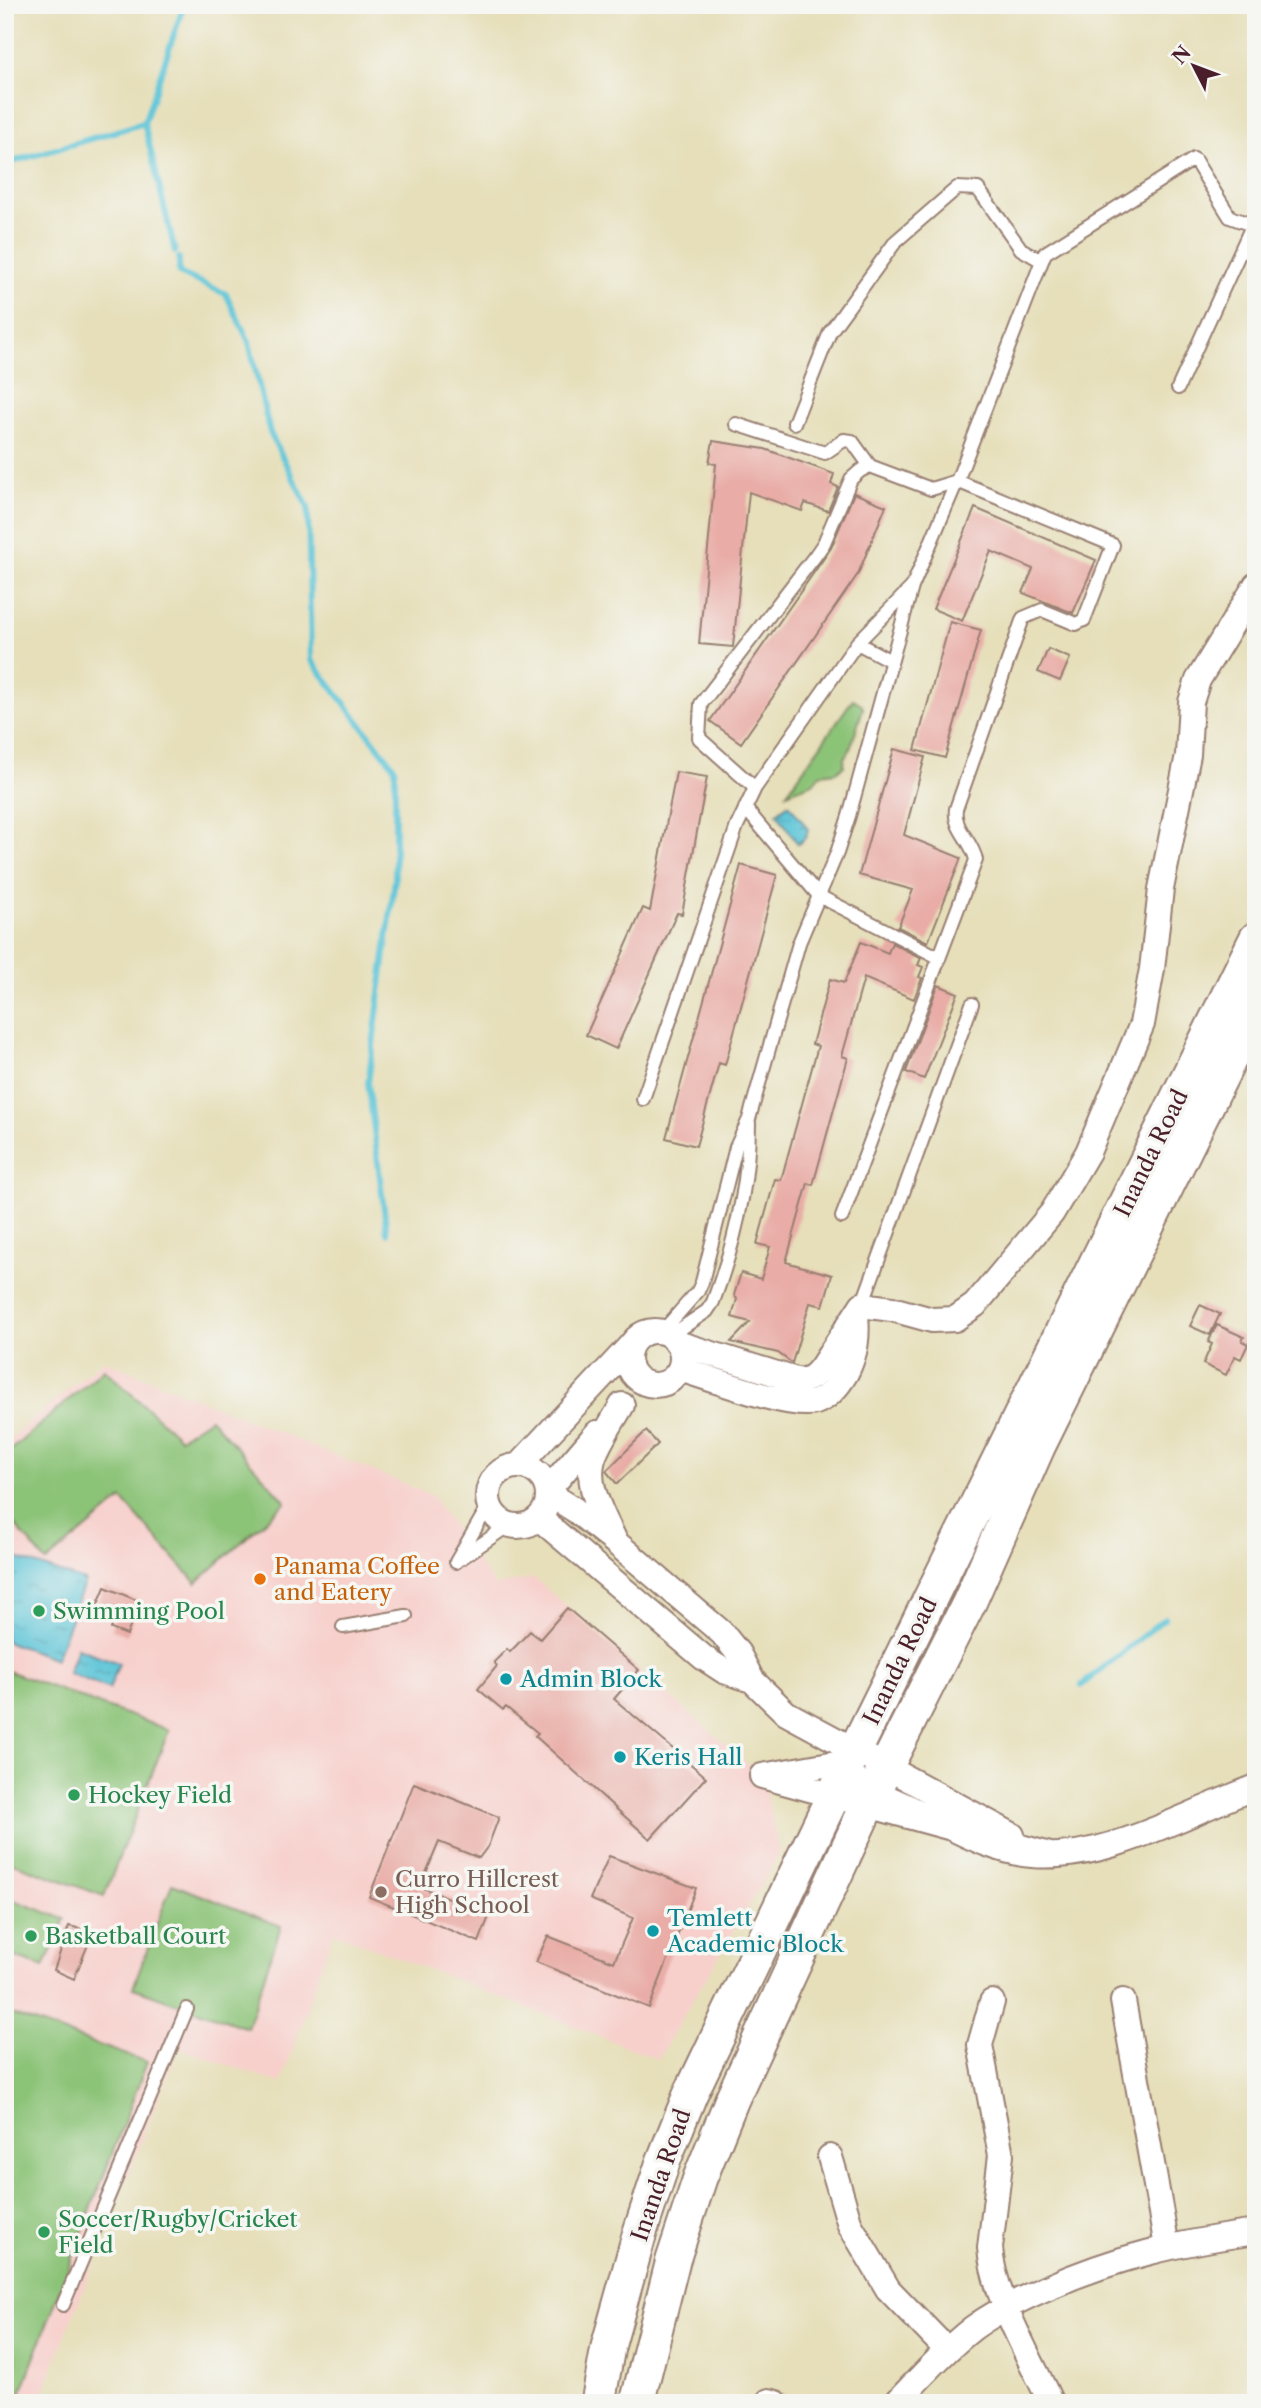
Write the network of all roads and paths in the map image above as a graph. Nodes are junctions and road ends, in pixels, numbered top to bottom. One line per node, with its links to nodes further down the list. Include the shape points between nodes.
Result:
1 (1254, 221): 2 (lane, via 1230,217 1194,159 1045,253); 3 (lane)
2 (1042, 261): 4 (lane, via 1021,249 978,189 957,188 896,241 830,332); 7 (lane)
3 (1178, 388)
4 (794, 423)
5 (736, 424): 6 (lane, via 825,453 844,440 852,441)
6 (870, 466): 7 (lane, via 931,489); 12 (lane, via 851,479 824,543 701,704 699,738)
7 (957, 481): 9 (lane); 16 (lane, via 1113,545 1084,620 1076,624 1042,610 1023,618 956,808 954,819 976,860)
8 (1256, 585): 24 (street, via 1209,660 1191,702 1188,755 1161,889 1142,1024 1088,1152 1052,1213 975,1305 955,1319 932,1320 891,1309)
9 (912, 587): 10 (lane); 11 (lane)
10 (857, 643): 11 (lane); 12 (lane)
11 (891, 661): 14 (lane, via 849,816)
12 (755, 788): 13 (lane)
13 (745, 808): 14 (lane); 19 (lane)
14 (819, 896): 16 (lane); 20 (lane, via 799,943)
15 (1256, 939): 39 (main road, Inanda Road)
16 (938, 957): 21 (lane)
17 (972, 1004): 24 (lane)
18 (1256, 1006): 41 (main road, Inanda Road)
19 (643, 1099)
20 (749, 1119): 22 (lane, via 736,1147); 23 (lane, via 744,1184)
21 (842, 1217)
22 (702, 1282): 23 (lane); 25 (lane)
23 (718, 1291): 25 (lane, via 707,1311)
24 (859, 1310): 25 (street, via 814,1377 806,1381); 27 (street, via 853,1360 835,1389 813,1403 792,1402)
25 (670, 1337): 26 (street, via 644,1333); 27 (street, via 682,1360)
26 (631, 1345): 28 (street, via 629,1365); 30 (street)
27 (680, 1369): 28 (street, via 667,1382 649,1385)
28 (641, 1381): 29 (street)
29 (622, 1405): 31 (street); 35 (street, via 596,1450 590,1474)
30 (519, 1465): 31 (street, via 536,1471); 32 (street, via 493,1477)
31 (548, 1491): 33 (street); 35 (street)
32 (489, 1506): 34 (street); 34 (lane, via 456,1562)
33 (539, 1518): 34 (street, via 525,1525); 38 (street, via 704,1658)
34 (509, 1525)
35 (615, 1542): 38 (street, via 722,1633)
36 (406, 1616): 37 (lane)
37 (343, 1627)
38 (752, 1680): 42 (street, via 786,1713)
39 (845, 1773): 41 (street); 42 (street, via 835,1763 762,1776); 52 (main road, Inanda Road, via 723,2024 663,2162 608,2347)
40 (1256, 1787): 42 (street, via 1127,1839 1073,1854)
41 (874, 1791): 42 (street, via 989,1844); 53 (main road, Inanda Road, via 700,2178 673,2260)
42 (1050, 1855)
43 (1123, 2001): 48 (street)
44 (992, 2002): 50 (street, via 980,2045 1001,2155 990,2248)
45 (187, 2009): 49 (lane)
46 (830, 2157): 51 (street, via 850,2225 888,2289)
47 (1256, 2232): 48 (street)
48 (1167, 2247): 50 (street, via 1070,2277)
49 (63, 2305)
50 (1006, 2306): 51 (street); 55 (street)
51 (947, 2350): 54 (street)
52 (597, 2403)
53 (637, 2403)
54 (896, 2403)
55 (1051, 2403)

